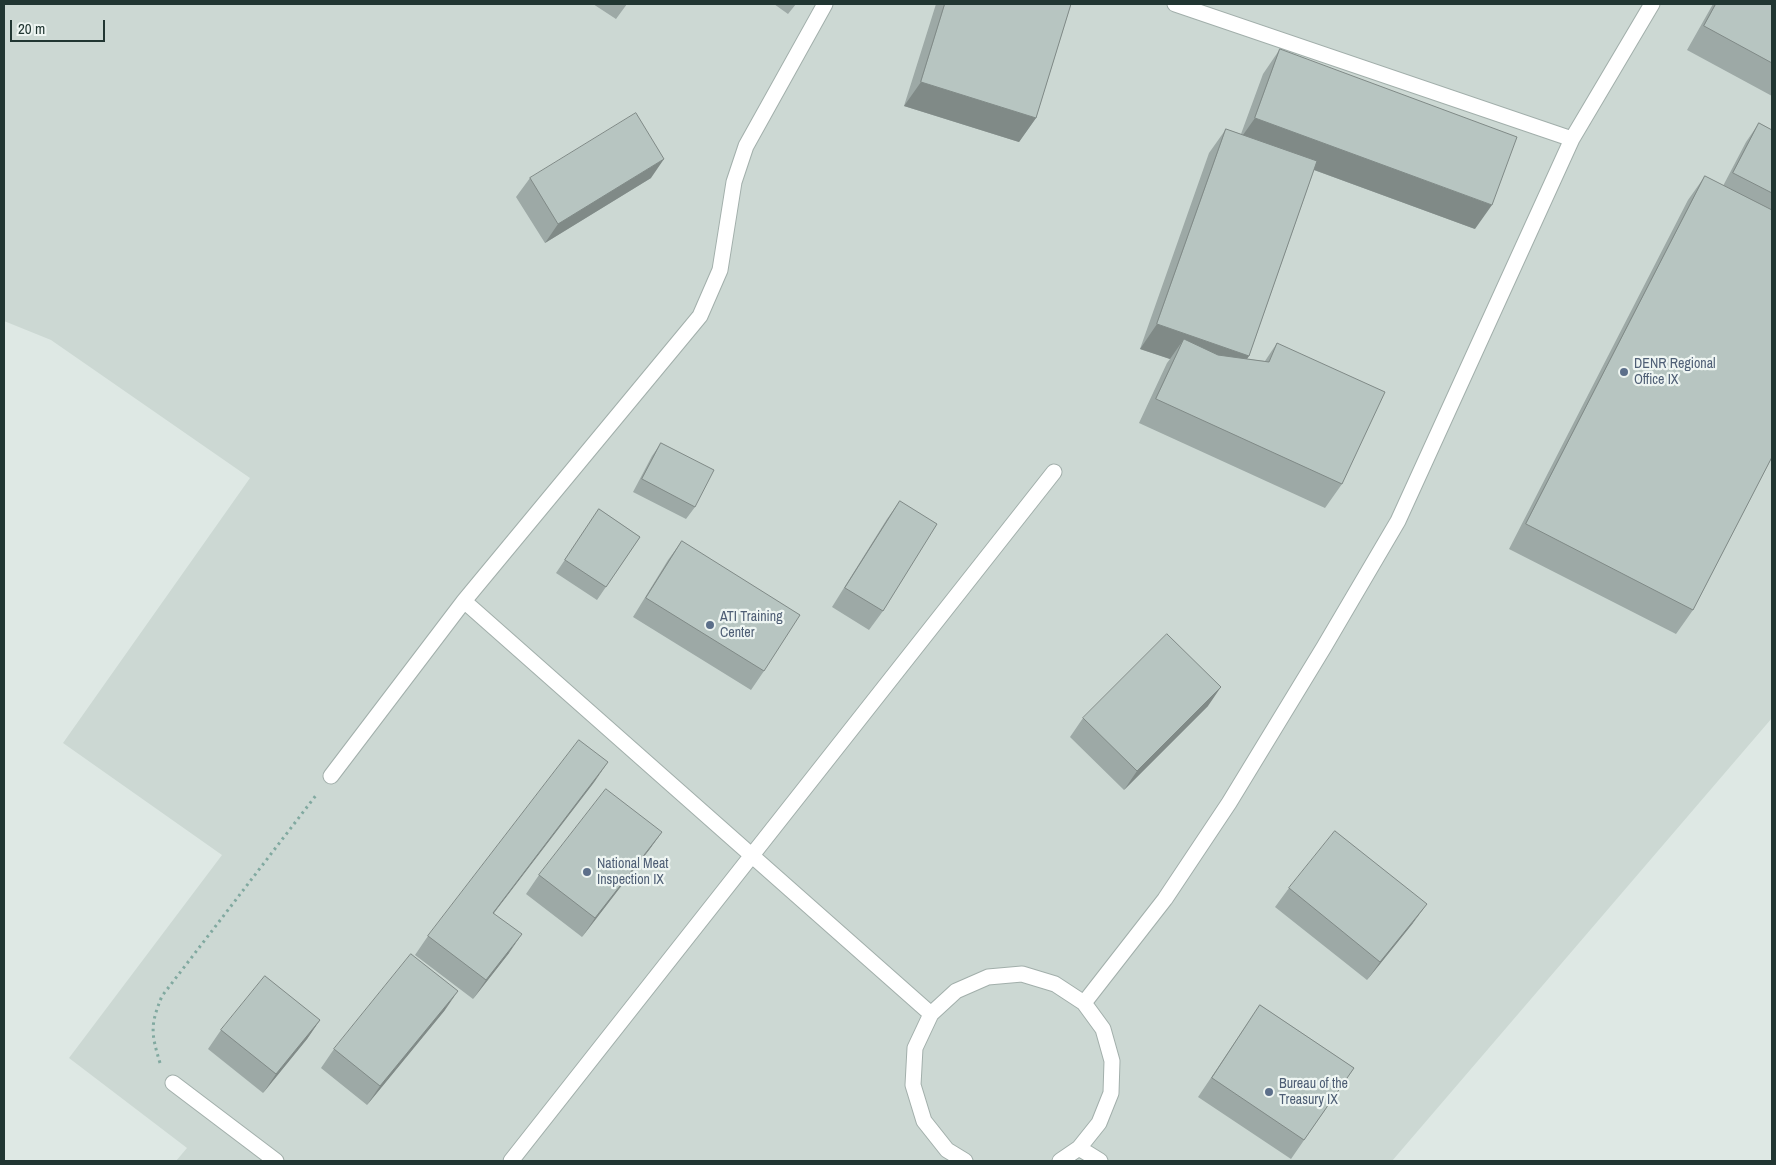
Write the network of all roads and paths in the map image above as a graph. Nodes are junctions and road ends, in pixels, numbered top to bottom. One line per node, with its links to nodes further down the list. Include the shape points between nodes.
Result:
1 (825, 4): 6 (street, via 746,146 734,182 720,270 700,316)
2 (1175, 4): 4 (street)
3 (1652, 4): 4 (street)
4 (1572, 139): 9 (street, via 1398,521 1229,803 1165,900)
5 (1054, 472): 8 (street)
6 (464, 601): 7 (street); 8 (street)
7 (331, 776): 11 (path, via 162,996 154,1017 154,1041 161,1064)
8 (753, 856): 10 (street); 15 (street)
9 (1084, 1003): 10 (street, via 1055,984 1022,974 988,977 964,987); 12 (street, via 1103,1030 1112,1061 1111,1093 1100,1123)
10 (931, 1014): 13 (street, via 915,1048 913,1085 924,1121)
11 (173, 1083): 14 (street)
12 (1079, 1148): 17 (street); 18 (street)
13 (942, 1155): 16 (street)
14 (276, 1161)
15 (511, 1161)
16 (965, 1161)
17 (1060, 1161)
18 (1100, 1161)

